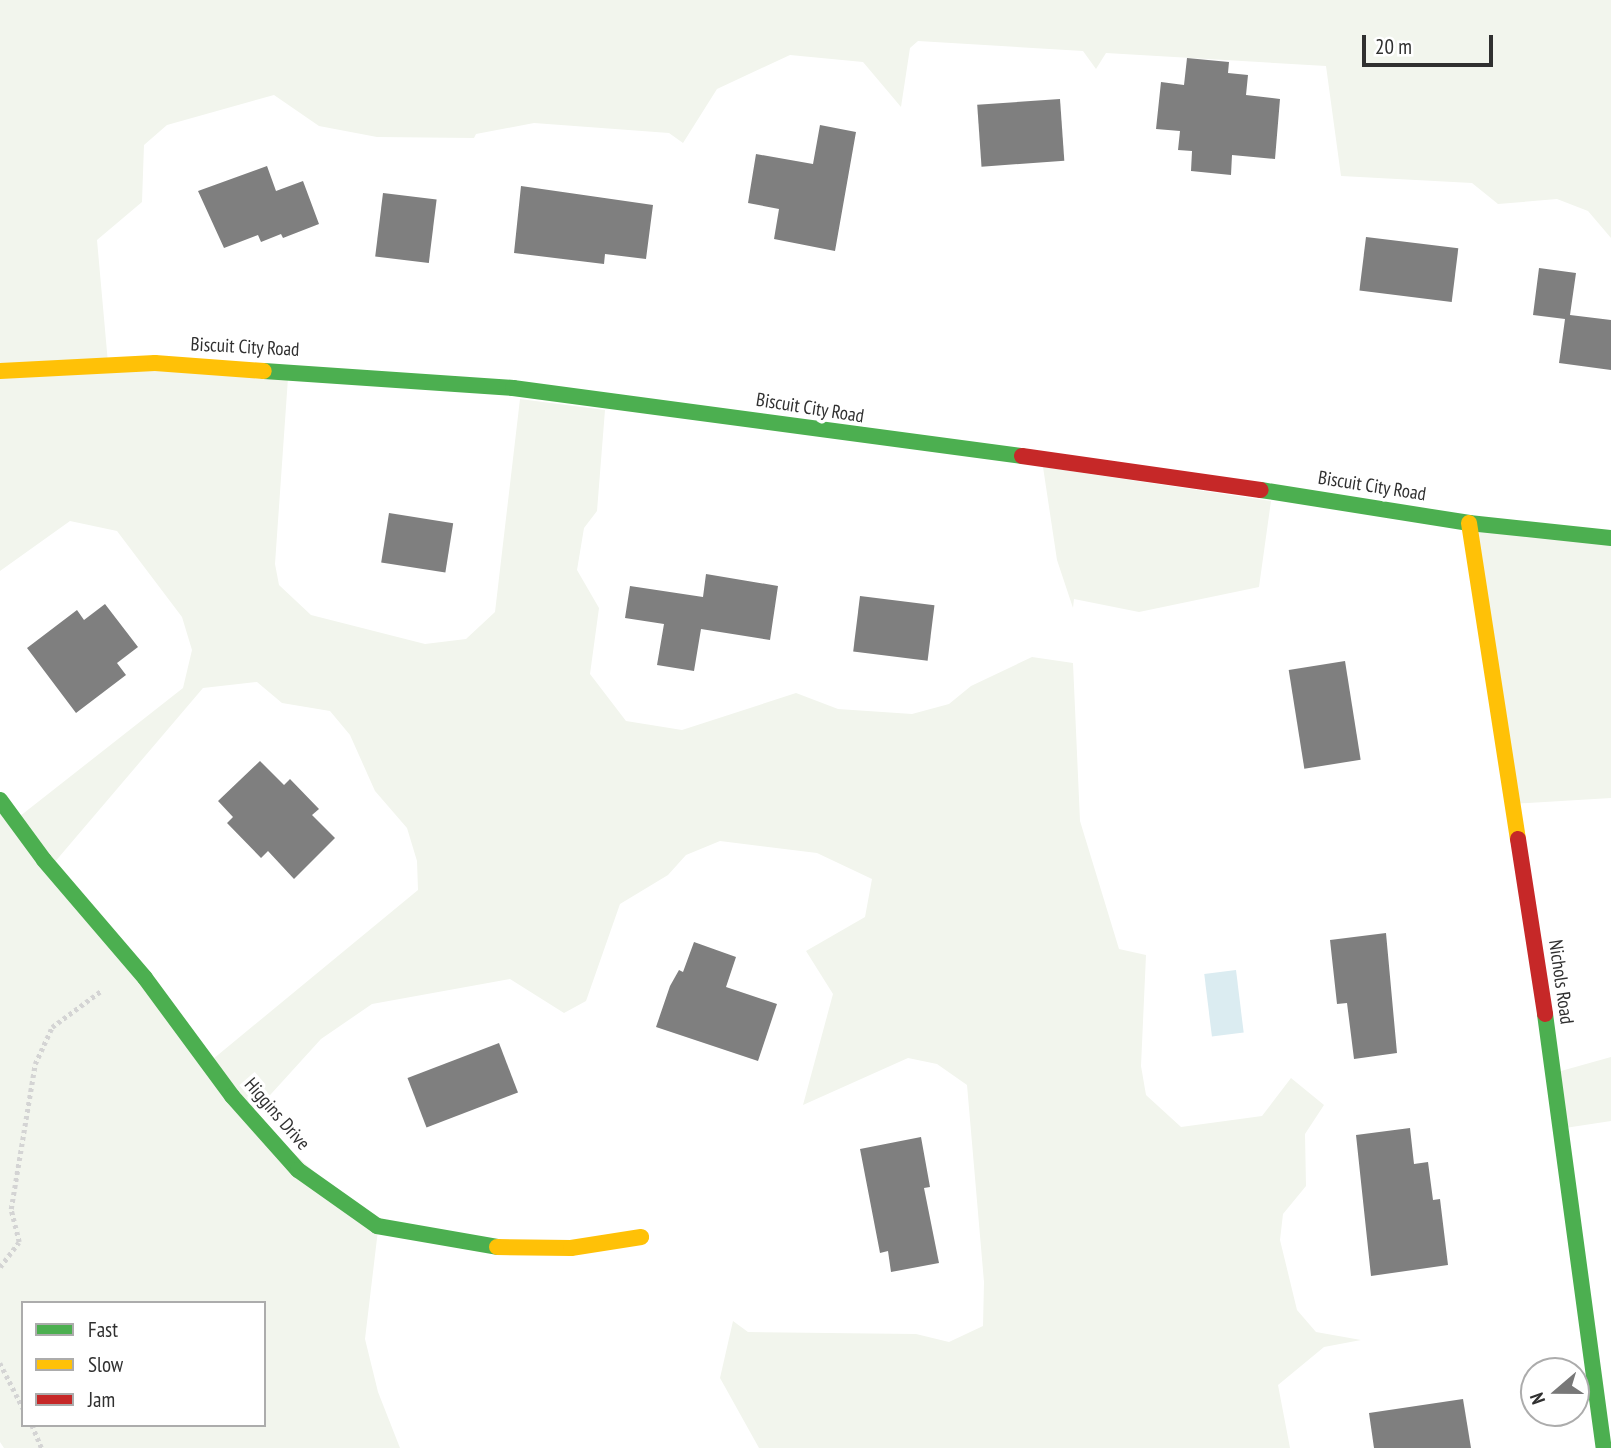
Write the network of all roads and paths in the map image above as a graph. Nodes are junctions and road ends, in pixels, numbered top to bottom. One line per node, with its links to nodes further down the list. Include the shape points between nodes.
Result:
1 (0, 371): 2 (street, Biscuit City Road, via 155,363 513,388 1179,477)
2 (1469, 523): 3 (street, Biscuit City Road); 12 (street, Nichols Road, via 1532,920)
3 (1611, 538)
4 (0, 800): 5 (street, Higgins Drive, via 44,860)
5 (135, 966): 6 (street, Higgins Drive, via 232,1096 298,1170 377,1226 476,1247 571,1248); 7 (path, via 52,1027 35,1064 11,1209 19,1242)
6 (641, 1237)
7 (0, 1267)
8 (0, 1363): 9 (path)
9 (21, 1404)
10 (33, 1427): 11 (path)
11 (42, 1448)
12 (1604, 1448)

